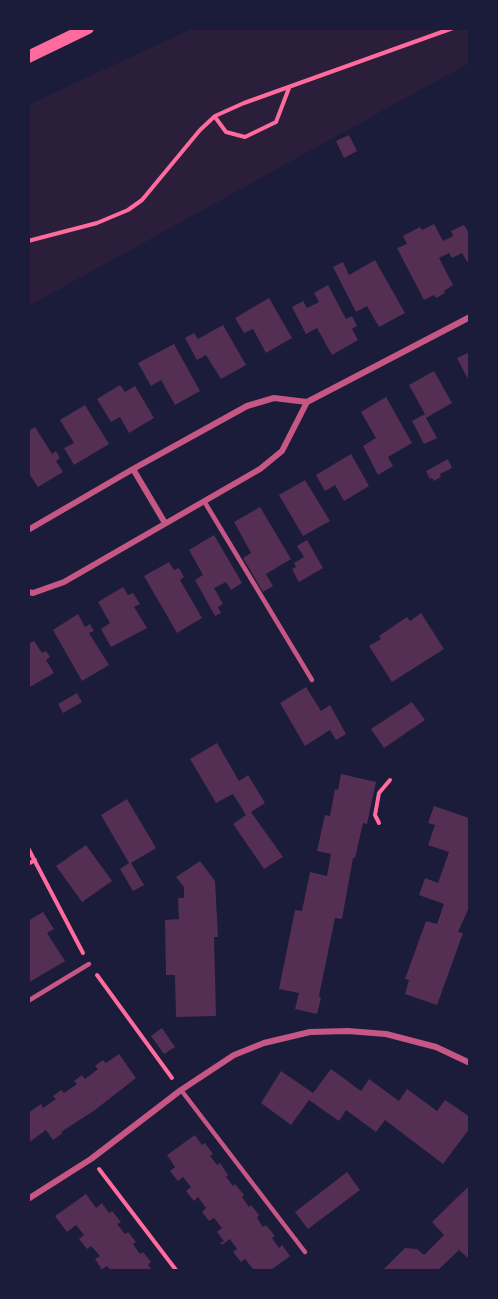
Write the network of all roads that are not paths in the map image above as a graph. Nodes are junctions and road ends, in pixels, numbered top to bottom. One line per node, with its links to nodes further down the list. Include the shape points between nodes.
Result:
1 (88, 28): 2 (main road)
2 (28, 57)
3 (470, 317): 4 (street)
4 (307, 402): 5 (street, via 274,398 247,406); 6 (street, via 282,451 260,470)
5 (133, 469): 7 (street); 8 (street)
6 (204, 501): 7 (street); 10 (lane)
7 (165, 523): 9 (street, via 64,582)
8 (28, 530)
9 (28, 592)
10 (312, 680)
11 (89, 964): 12 (lane)
12 (28, 1002)
13 (470, 1063): 14 (street, via 436,1047 386,1034 310,1032 264,1042 234,1055)
14 (181, 1090): 15 (street, via 91,1159); 16 (lane)
15 (28, 1199)
16 (305, 1252)

